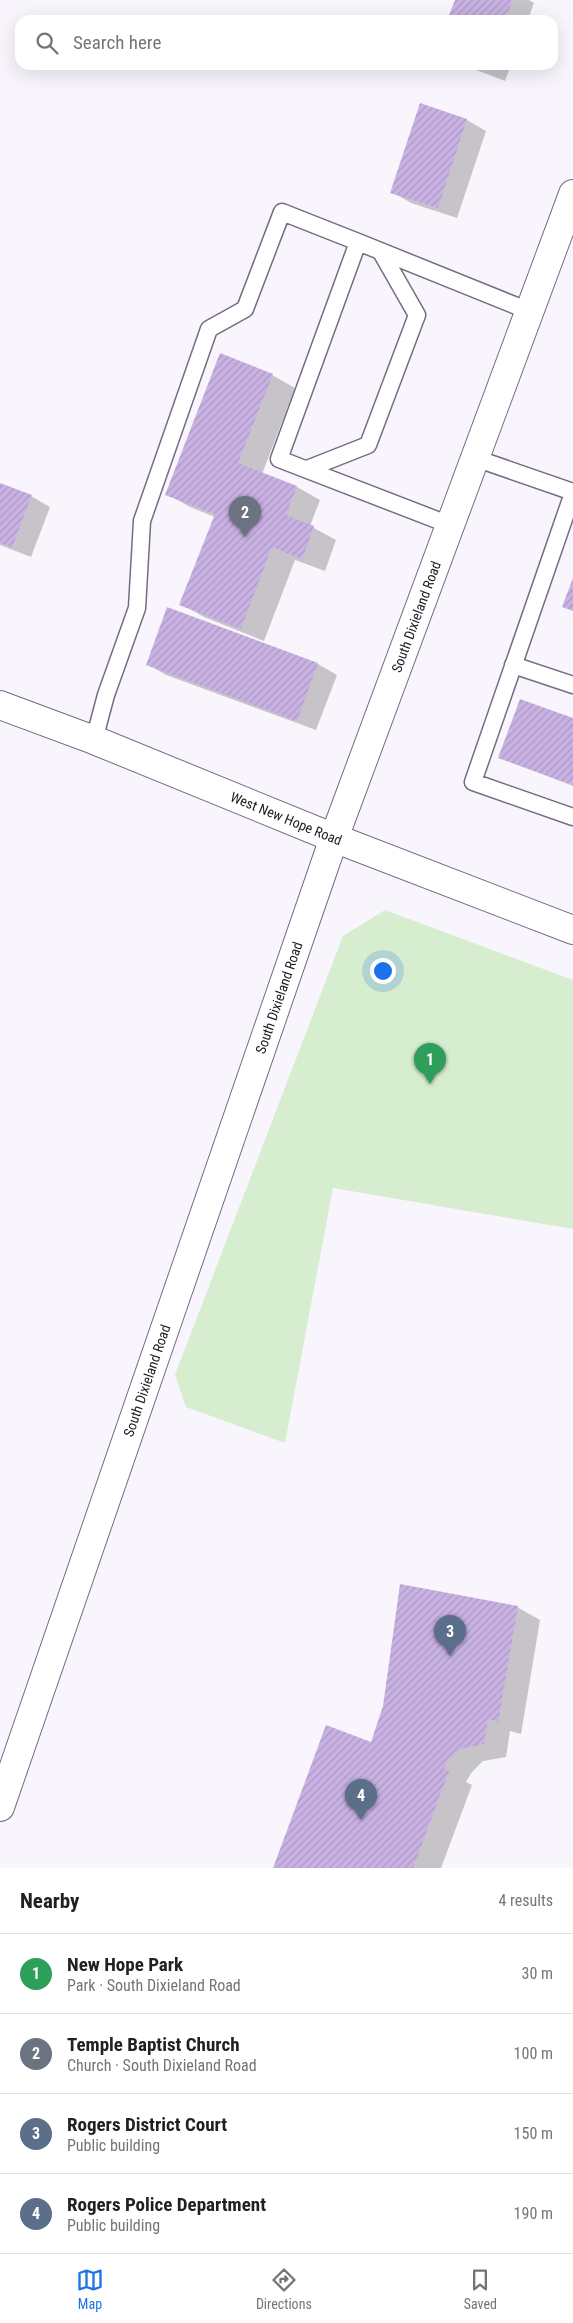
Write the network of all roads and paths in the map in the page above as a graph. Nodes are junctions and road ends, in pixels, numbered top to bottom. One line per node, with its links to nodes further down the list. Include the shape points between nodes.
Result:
1 (573, 194): 4 (main road, South Dixieland Road)
2 (358, 242): 3 (lane); 6 (lane, via 279,459); 12 (lane, via 282,212 245,309 209,329 142,521 137,608 106,695)
3 (382, 252): 4 (lane); 6 (lane, via 417,315 368,445)
4 (529, 312): 5 (main road, South Dixieland Road)
5 (475, 458): 7 (lane); 8 (main road, South Dixieland Road)
6 (306, 469): 8 (lane)
7 (573, 492): 9 (lane)
8 (450, 525): 14 (main road, South Dixieland Road)
9 (513, 665): 10 (lane); 13 (lane, via 472,782)
10 (573, 685)
11 (0, 705): 12 (main road, West New Hope Road)
12 (94, 740): 14 (main road, West New Hope Road)
13 (573, 817)
14 (334, 838): 15 (main road, West New Hope Road); 16 (main road, South Dixieland Road)
15 (573, 930)
16 (0, 1807)

